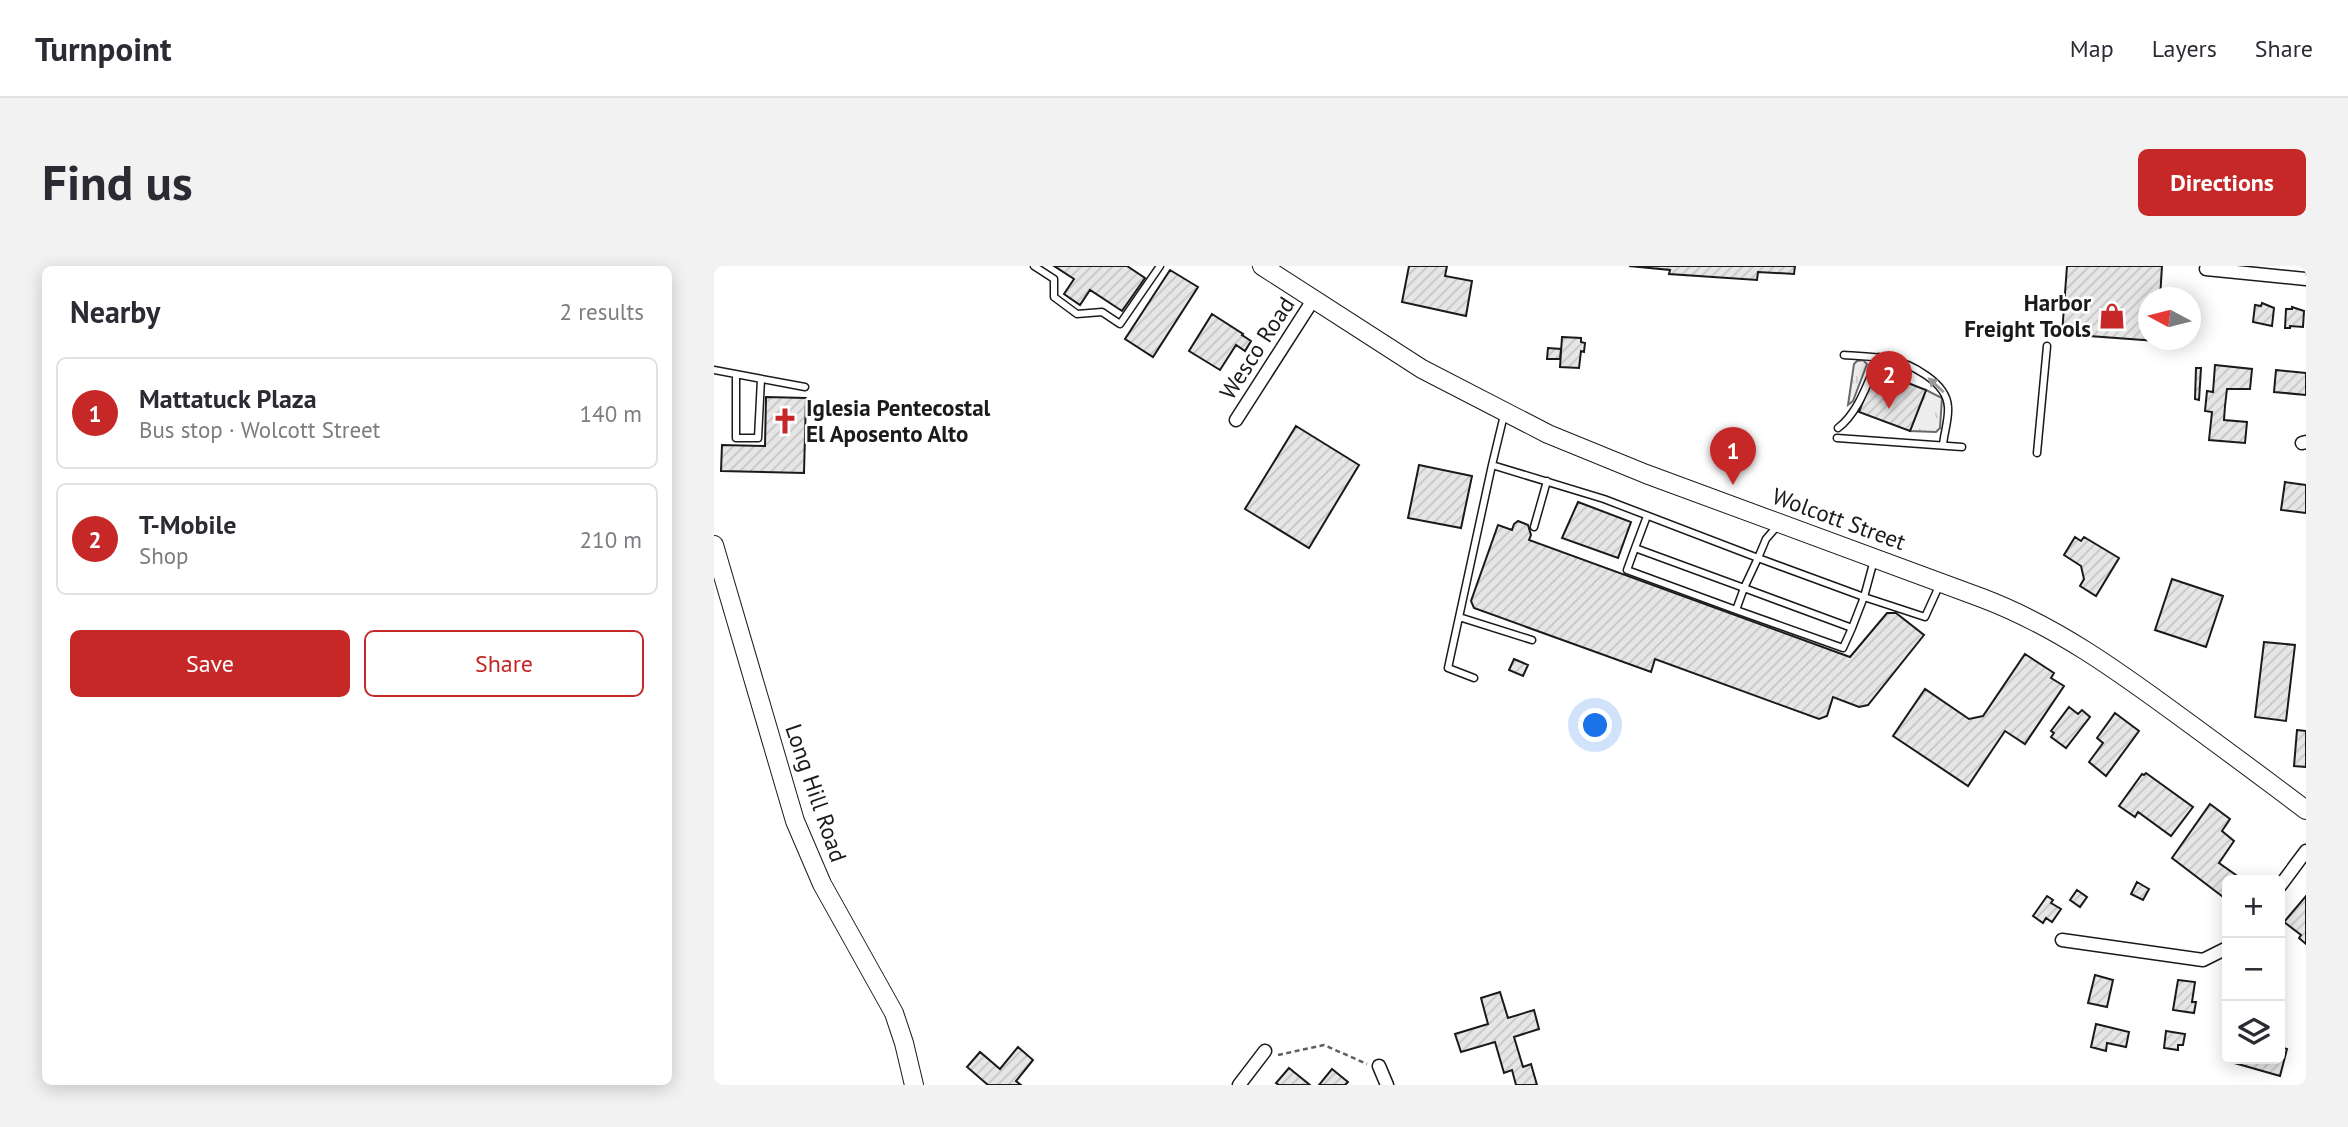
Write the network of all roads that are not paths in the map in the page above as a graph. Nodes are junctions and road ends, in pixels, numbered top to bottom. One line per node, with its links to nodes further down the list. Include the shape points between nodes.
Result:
1 (1034, 266): 2 (lane, via 1054,279 1054,297 1077,313 1102,312 1120,324)
2 (1160, 266)
3 (1262, 266): 6 (main road, Wolcott Street)
4 (2206, 269): 5 (street)
5 (2306, 279)
6 (1313, 300): 14 (main road, Wolcott Street, via 1422,369); 15 (street, Wesco Road)
7 (2047, 346): 20 (lane)
8 (1844, 355): 9 (lane)
9 (1879, 357): 16 (lane, via 1854,410); 18 (lane, one-way to 9, via 1948,408 1945,394 1934,381 1899,361)
10 (714, 370): 11 (lane)
11 (736, 375): 12 (lane); 12 (lane, via 736,438 758,438)
12 (761, 379): 13 (lane)
13 (805, 387)
14 (1504, 413): 21 (lane); 24 (main road, Wolcott Street, via 1608,459)
15 (1236, 420)
16 (1838, 428)
17 (1837, 438): 18 (lane)
18 (1943, 445): 19 (lane)
19 (1962, 447)
20 (2037, 453)
21 (1492, 465): 22 (lane); 34 (lane)
22 (1547, 481): 23 (lane); 25 (lane)
23 (1647, 516): 27 (lane); 28 (lane)
24 (1780, 523): 28 (lane); 29 (main road, Wolcott Street)
25 (1534, 527)
26 (714, 545): 45 (main road, Long Hill Road, via 795,821 822,884 890,1006)
27 (1635, 548): 31 (lane); 33 (lane, via 1627,570)
28 (1758, 558): 31 (lane); 32 (lane)
29 (1874, 558): 30 (main road, Wolcott Street); 32 (lane)
30 (1941, 583): 32 (lane, via 1925,617); 38 (main road, Wolcott Street, via 2021,614 2078,645)
31 (1744, 588): 33 (lane); 35 (lane)
32 (1864, 597): 35 (lane)
33 (1736, 610): 35 (lane, via 1843,648)
34 (1459, 617): 36 (lane); 37 (lane, via 1448,668)
35 (1852, 628)
36 (1532, 640)
37 (1474, 678)
38 (2306, 810)
39 (2306, 851): 40 (street)
40 (2285, 879)
41 (2062, 940): 42 (street, via 2203,960)
42 (2222, 950)
43 (1265, 1051): 46 (street)
44 (1379, 1066): 47 (street)
45 (914, 1085)
46 (1239, 1085)
47 (1387, 1085)

